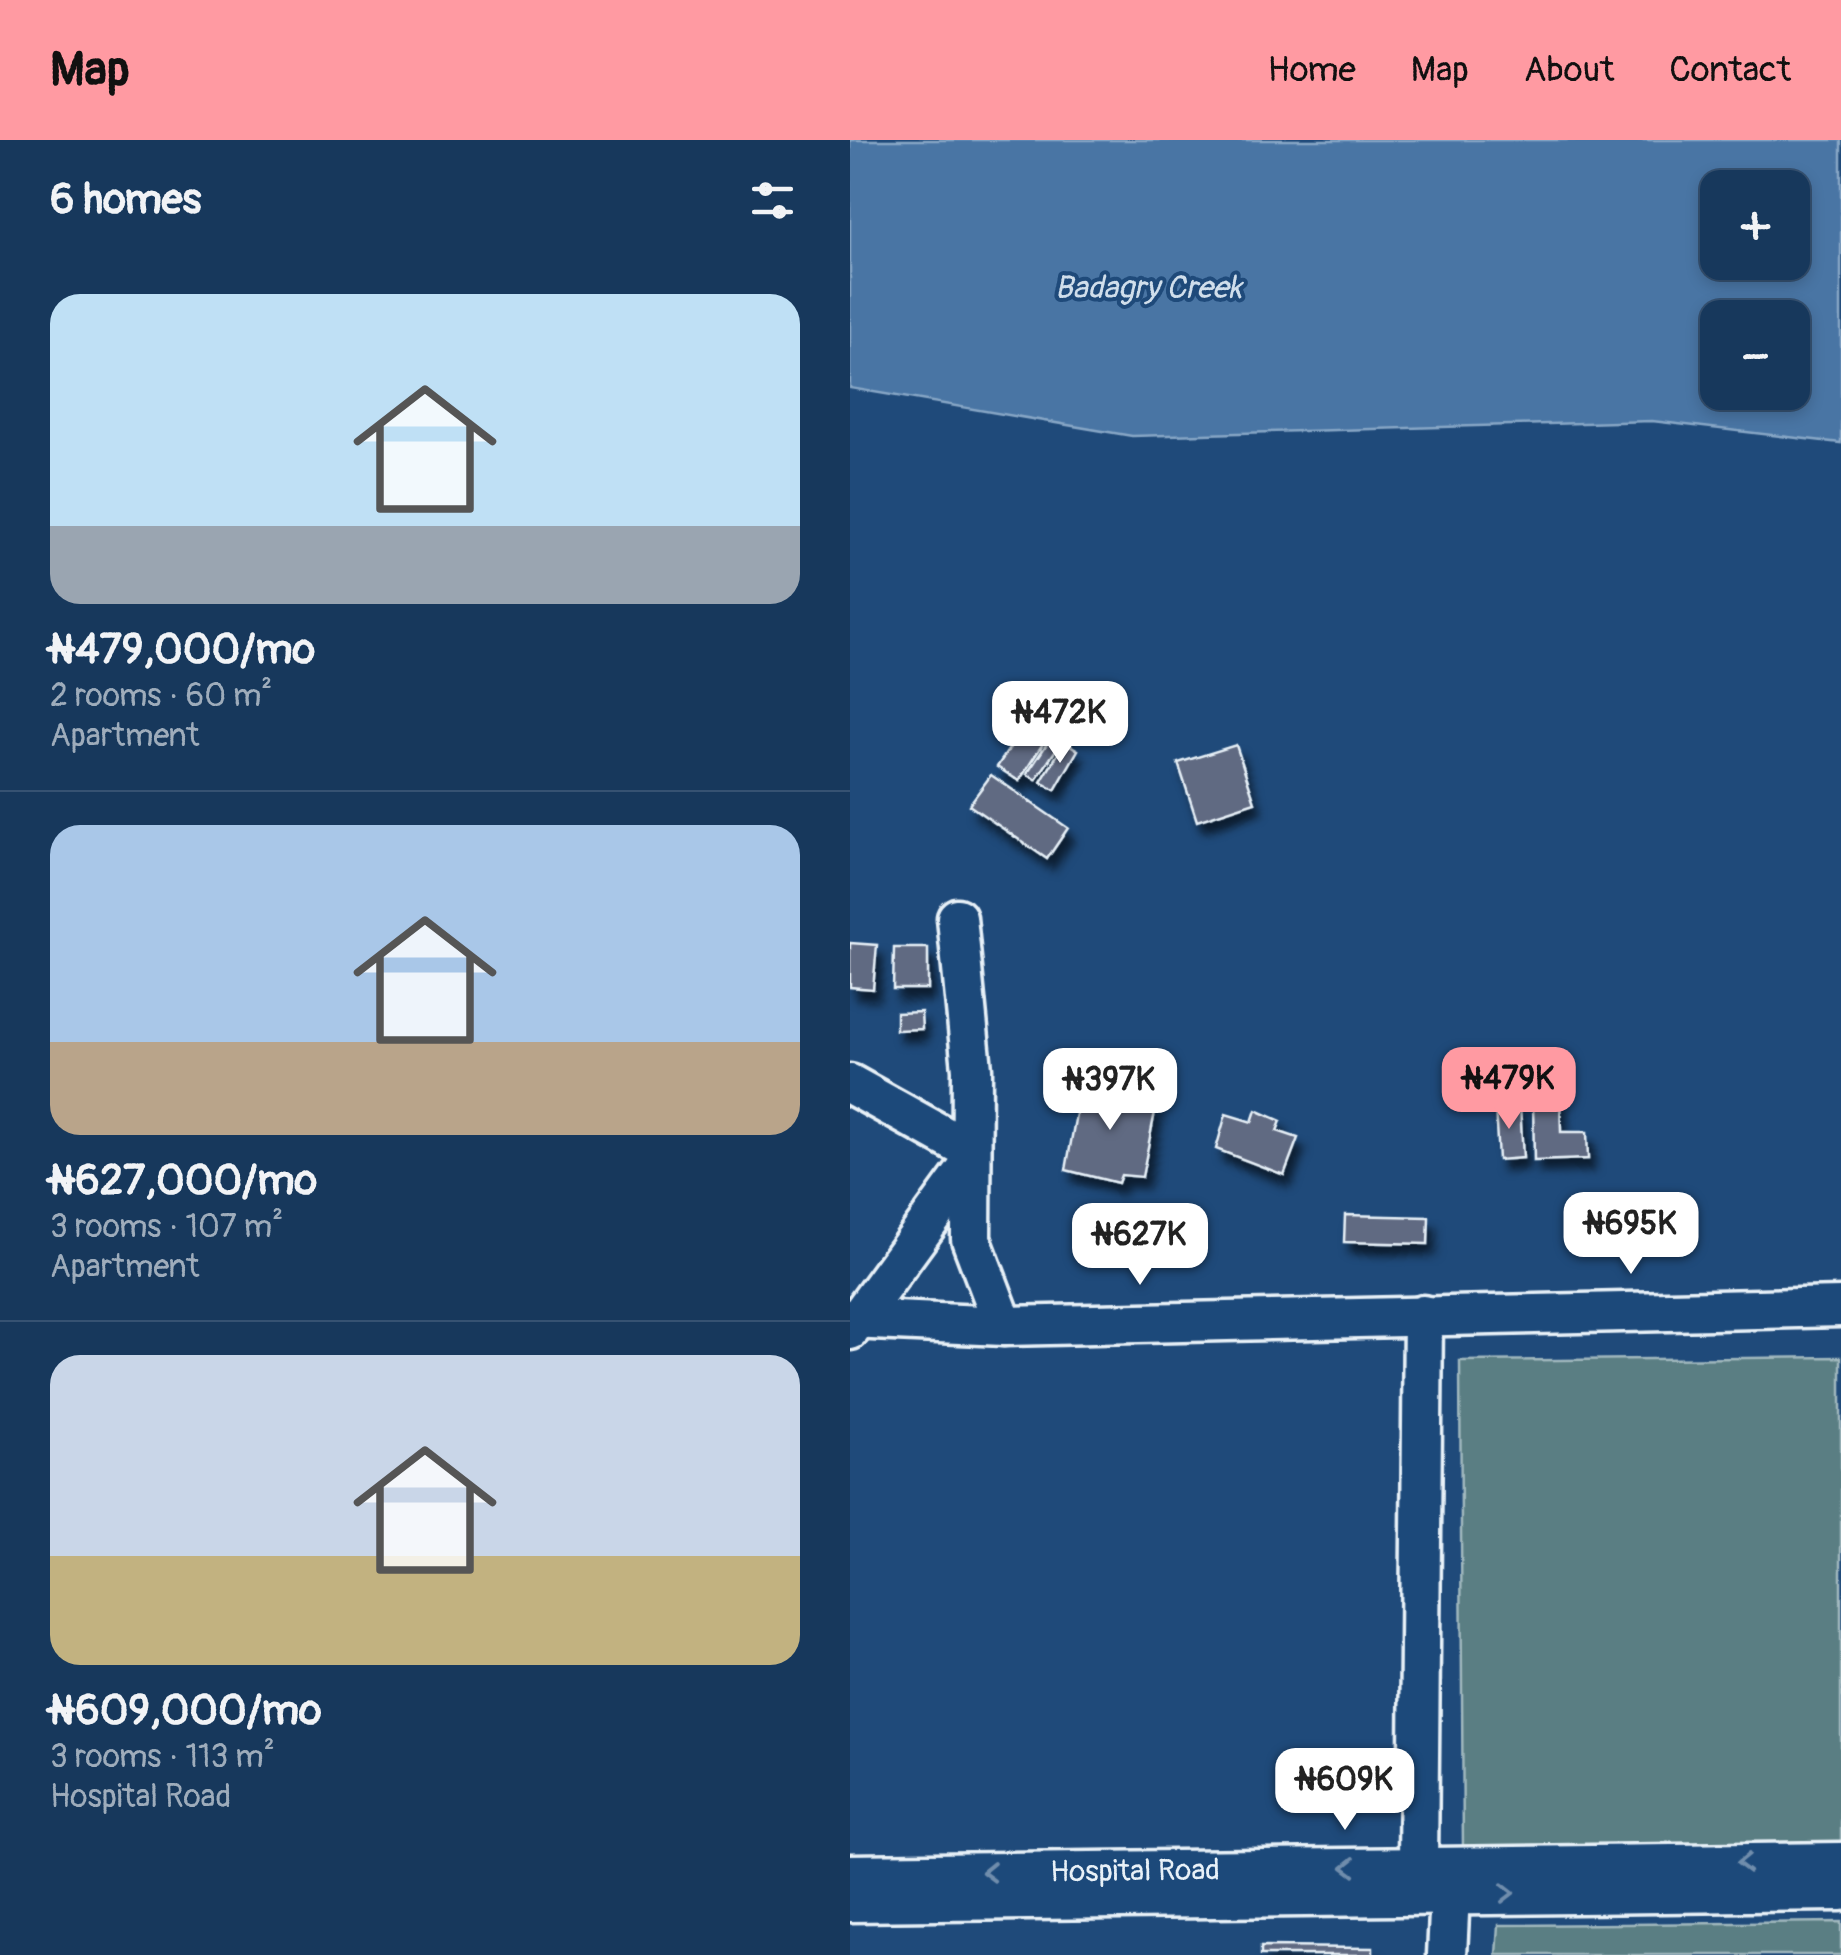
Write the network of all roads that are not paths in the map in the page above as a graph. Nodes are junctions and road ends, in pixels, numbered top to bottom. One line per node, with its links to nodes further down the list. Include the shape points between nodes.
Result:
1 (956, 918): 3 (street, via 970,1026)
2 (850, 1084): 3 (street)
3 (969, 1159): 6 (street); 7 (street, via 970,1239)
4 (1841, 1307): 5 (street)
5 (1423, 1315): 7 (street); 9 (street)
6 (852, 1323): 7 (street)
7 (1004, 1326)
8 (1841, 1862): 9 (street, Hospital Road, one-way to 9)
9 (1418, 1866): 10 (street, Hospital Road, one-way to 10)
10 (850, 1874)
11 (1841, 1891): 12 (street, Hospital Road, one-way to 11)
12 (1450, 1893): 13 (street, Hospital Road); 14 (street)
13 (850, 1902)
14 (1447, 1955)

